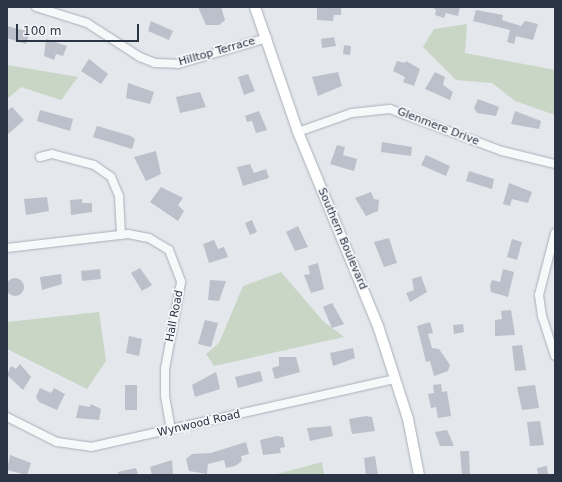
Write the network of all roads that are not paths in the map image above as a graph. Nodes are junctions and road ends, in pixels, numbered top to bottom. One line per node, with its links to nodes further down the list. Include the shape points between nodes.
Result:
1 (36, 7): 3 (street, Hilltop Terrace, via 87,23 140,57 155,63 178,64)
2 (255, 7): 3 (main road, Southern Boulevard)
3 (267, 38): 4 (main road, Southern Boulevard)
4 (298, 132): 6 (street, Glenmere Drive, via 352,113 390,109 502,152); 11 (main road, Southern Boulevard, via 375,319)
5 (40, 157): 8 (street, via 63,156 94,165 107,173 119,196)
6 (555, 164)
7 (555, 233): 10 (street, via 539,296 542,316)
8 (121, 235): 9 (street, Hall Road); 13 (street, Hall Road, via 149,238 163,245 180,273 165,369 165,396)
9 (7, 248)
10 (555, 356)
11 (396, 379): 13 (street, Wynwood Road); 14 (main road, Southern Boulevard)
12 (7, 417): 13 (street, Wynwood Road, via 47,438 79,447 102,445)
13 (171, 430)
14 (419, 475)

